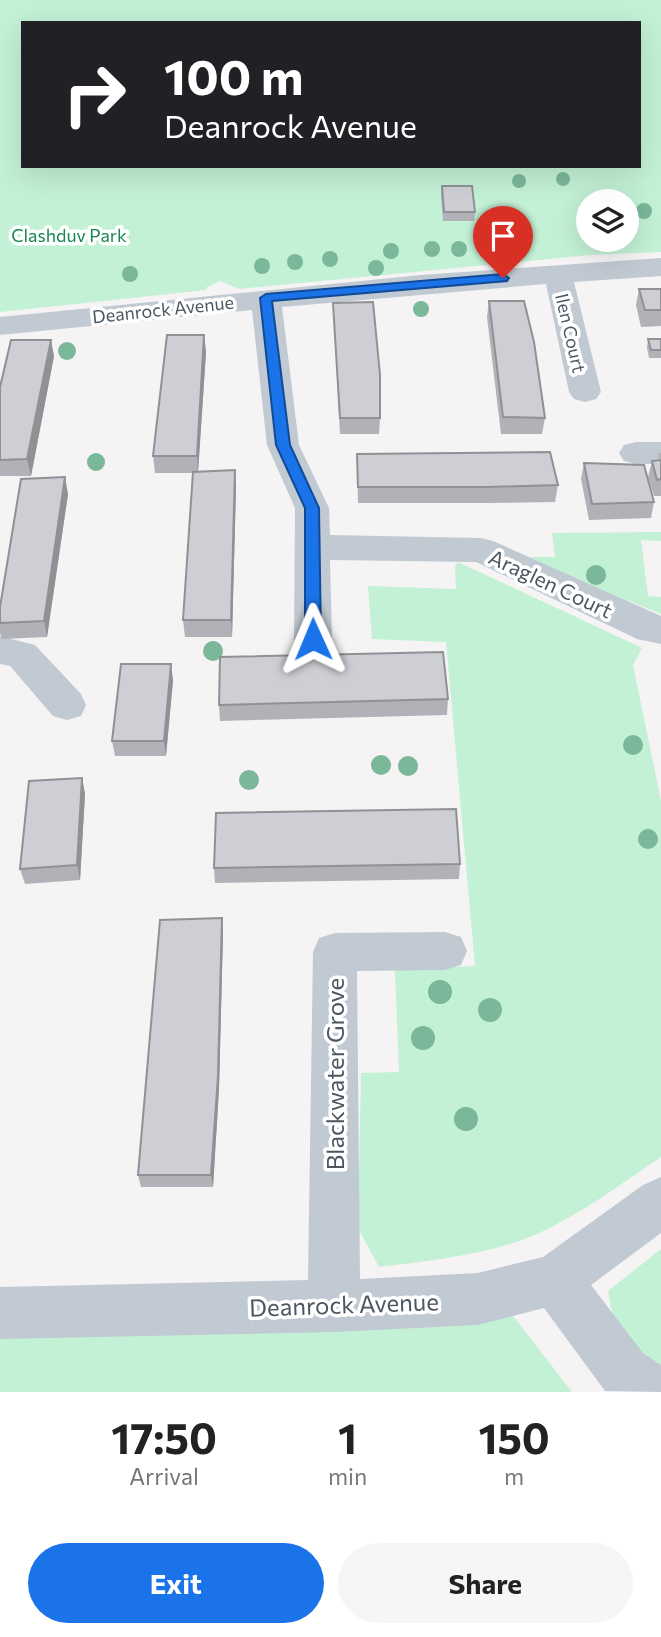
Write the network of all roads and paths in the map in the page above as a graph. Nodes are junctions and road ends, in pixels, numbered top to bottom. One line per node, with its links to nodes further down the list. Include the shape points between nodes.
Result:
1 (661, 267): 2 (street, Deanrock Avenue)
2 (558, 274): 3 (street, Deanrock Avenue); 5 (street, Ilen Court)
3 (266, 298): 4 (street, Deanrock Avenue); 6 (street, via 283,445 312,508)
4 (0, 326)
5 (585, 391)
6 (313, 547): 7 (street, Araglen Court, via 481,550 650,629); 8 (street)
7 (661, 630)
8 (313, 639)
9 (0, 650): 10 (street, via 22,655)
10 (67, 705)
11 (445, 951): 14 (street, Blackwater Grove, via 335,952)
12 (661, 1202): 13 (street, Deanrock Avenue)
13 (555, 1280): 14 (street, Deanrock Avenue, via 478,1299); 16 (street, via 624,1373)
14 (334, 1306): 15 (street, Deanrock Avenue)
15 (0, 1313)
16 (653, 1392)

